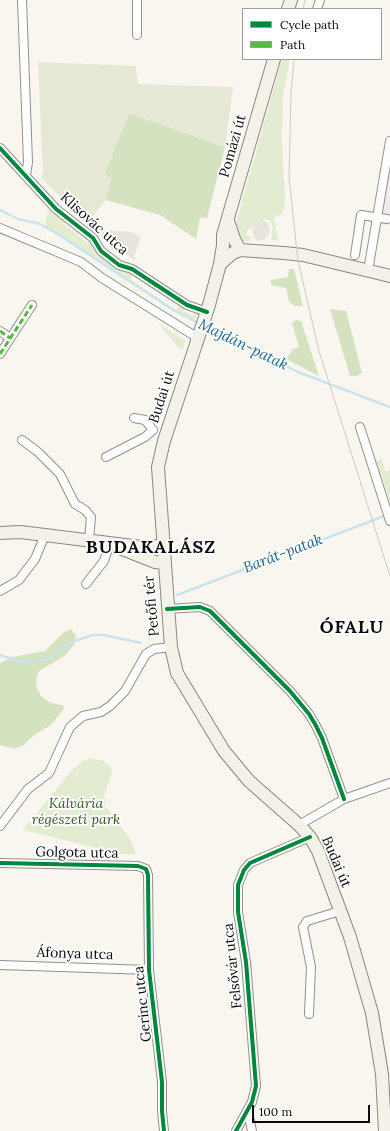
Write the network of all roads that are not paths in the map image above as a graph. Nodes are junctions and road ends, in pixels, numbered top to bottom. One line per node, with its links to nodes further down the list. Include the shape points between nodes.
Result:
1 (22, 0): 7 (street, via 28,162)
2 (137, 0): 3 (street)
3 (137, 35)
4 (274, 60): 10 (main road, Pomázi út)
5 (390, 141): 8 (street)
6 (0, 148): 7 (street, Klisovác utca)
7 (26, 175): 19 (street, Klisovác utca, via 56,209 93,238 99,250 119,265 134,270)
8 (378, 218): 9 (street); 14 (street, via 361,215); 16 (street)
9 (387, 219)
10 (228, 221): 12 (main road, Pomázi út, via 223,235); 13 (main road)
11 (0, 228): 21 (street, via 81,262 102,278)
12 (223, 245): 13 (main road); 15 (main road, Budai út)
13 (236, 248): 15 (main road); 16 (main road, via 297,254)
14 (355, 255)
15 (220, 264): 19 (main road, Budai út)
16 (368, 272): 17 (main road)
17 (390, 276)
18 (32, 305): 22 (street)
19 (206, 316): 21 (main road, Budai út)
20 (0, 331): 22 (street)
21 (199, 335): 27 (main road, Budai út)
22 (10, 338): 23 (street)
23 (0, 354)
24 (134, 418): 26 (street, via 145,420)
25 (360, 427): 30 (street)
26 (153, 430): 27 (street); 29 (street)
27 (166, 434): 35 (main road, Budai út, via 159,460 158,480)
28 (22, 440): 33 (street, via 60,474 75,504 91,517)
29 (106, 456)
30 (389, 517)
31 (0, 533): 32 (main road)
32 (45, 535): 33 (main road); 38 (street, via 35,559 23,574)
33 (90, 540): 34 (main road)
34 (110, 543): 35 (main road, via 149,548); 36 (main road, Petőfi tér, via 155,562); 37 (street, via 104,561)
35 (164, 544): 36 (main road, Petőfi tér)
36 (164, 563): 39 (main road, Petőfi tér)
37 (86, 584)
38 (0, 591)
39 (167, 608): 40 (main road, Petőfi tér); 42 (street, via 200,607 210,611 290,691 309,714 322,738)
40 (171, 647): 43 (main road, Budai út, via 177,673 227,755 261,793); 44 (street, via 154,648 146,654 120,696 110,706 101,712 83,716 70,727 49,773 28,790)
41 (390, 783): 42 (street)
42 (344, 799): 43 (street)
43 (299, 825): 45 (main road, Budai út)
44 (0, 826)
45 (310, 837): 48 (main road, Budai út, via 318,851); 55 (street, Felsővár utca, via 250,863 238,885 237,898 256,1079 255,1093)
46 (0, 863): 47 (street, Golgota utca, via 142,866)
47 (148, 875): 50 (street, Gerinc utca)
48 (340, 911): 51 (street, via 307,921 303,926 311,967); 52 (main road, Budai út, via 360,968 372,1013)
49 (0, 965): 50 (street, Áfonya utca)
50 (149, 970): 56 (street, Gerinc utca, via 162,1082)
51 (309, 1014)
52 (382, 1074): 53 (main road); 54 (main road, Budai út)
53 (390, 1088)
54 (386, 1103): 59 (main road, Budai út)
55 (248, 1111): 57 (street, Felsővár utca); 58 (street)
56 (164, 1131)
57 (236, 1131)
58 (252, 1131)
59 (385, 1131)

